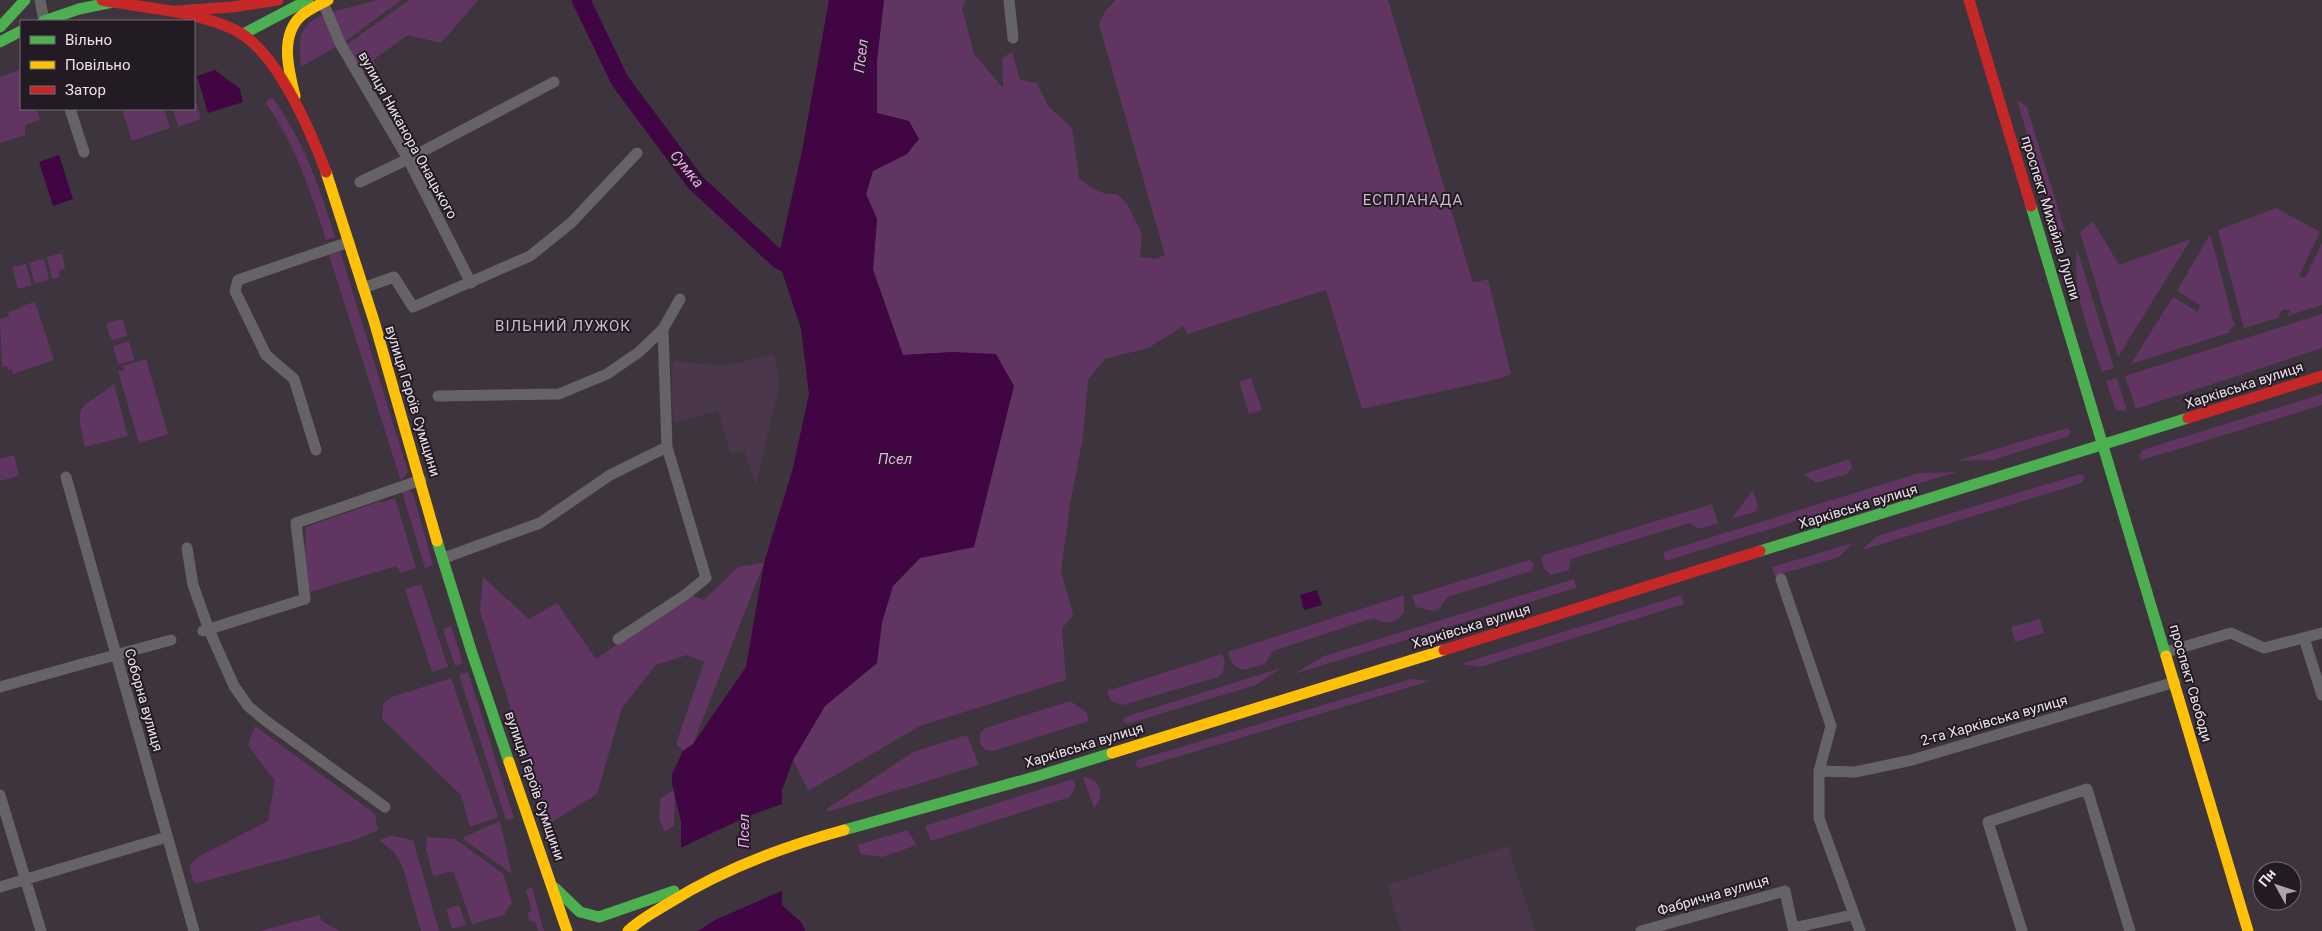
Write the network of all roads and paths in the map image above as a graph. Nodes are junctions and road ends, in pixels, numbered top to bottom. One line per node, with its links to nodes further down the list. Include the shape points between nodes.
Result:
1 (25, 0): 12 (main road)
2 (40, 0): 10 (street)
3 (278, 0): 9 (main road, via 232,8)
4 (308, 0): 14 (main road)
5 (1009, 0): 15 (street)
6 (1969, 0): 31 (main road, проспект Михайла Лушпи)
7 (107, 1): 9 (main road, вулиця Героїв Сумщини); 11 (main road)
8 (324, 1): 19 (main road, via 298,19 288,48); 22 (street, вулиця Никанора Онацького, via 341,45)
9 (163, 12): 14 (main road, вулиця Героїв Сумщини, via 217,22)
10 (44, 20)
11 (47, 20)
12 (0, 27)
13 (20, 32): 16 (main road)
14 (243, 34): 19 (main road, вулиця Героїв Сумщини, via 268,61)
15 (1013, 38)
16 (0, 42)
17 (554, 82): 22 (street)
18 (70, 110): 20 (street)
19 (300, 111): 24 (main road, вулиця Героїв Сумщини)
20 (84, 152)
21 (637, 153): 25 (street, via 571,222 530,256)
22 (408, 159): 23 (street); 25 (street, вулиця Никанора Онацького)
23 (360, 182)
24 (348, 242): 26 (main road, вулиця Героїв Сумщини); 33 (street, via 238,280 235,291 266,355 294,379)
25 (471, 282): 26 (street, via 413,307 394,277)
26 (363, 288): 35 (main road, вулиця Героїв Сумщини)
27 (680, 299): 28 (street)
28 (663, 329): 30 (street, via 639,352 607,374 559,394); 32 (street)
29 (2322, 376): 31 (main road, Харківська вулиця)
30 (438, 396)
31 (2103, 444): 44 (main road, проспект Свободи); 55 (main road, Харківська вулиця, via 1047,773 814,838 759,857)
32 (667, 447): 37 (street, via 610,475 540,523); 42 (street, via 706,578 685,596)
33 (316, 450)
34 (66, 477): 45 (street, Соборна вулиця)
35 (421, 480): 37 (main road, вулиця Героїв Сумщини); 39 (street, via 296,523 305,599)
36 (188, 548): 39 (street, via 193,585)
37 (444, 558): 57 (main road, вулиця Героїв Сумщини, via 458,610)
38 (1781, 579): 50 (street, via 1830,726)
39 (206, 631): 52 (street, via 248,706)
40 (2322, 634): 41 (street)
41 (2304, 638): 44 (street, via 2264,648 2231,633); 46 (street)
42 (618, 639)
43 (171, 640): 45 (street)
44 (2166, 652): 47 (main road, проспект Свободи)
45 (116, 655): 48 (street); 53 (street, Соборна вулиця)
46 (2319, 677): 49 (street)
47 (2175, 682): 50 (street, 2-га Харківська вулиця, via 1912,760 1855,772); 68 (main road, проспект Свободи)
48 (0, 687)
49 (2322, 695)
50 (1819, 771): 58 (street, via 1819,818)
51 (0, 796): 54 (street)
52 (385, 807)
53 (167, 836): 54 (street); 60 (street, Соборна вулиця)
54 (25, 880): 56 (street); 59 (street)
55 (701, 883): 57 (main road, via 599,917 576,909); 63 (main road, Харківська вулиця, via 637,922)
56 (0, 886)
57 (553, 886): 61 (main road); 62 (main road, вулиця Героїв Сумщини)
58 (1852, 915): 64 (street, Фабрична вулиця, via 1793,928 1785,891); 65 (street)
59 (41, 931)
60 (194, 931)
61 (554, 931)
62 (567, 931)
63 (628, 931)
64 (1641, 931)
65 (1860, 931)
66 (2022, 931): 67 (street, via 1988,822 2087,789)
67 (2130, 931)
68 (2248, 931)

